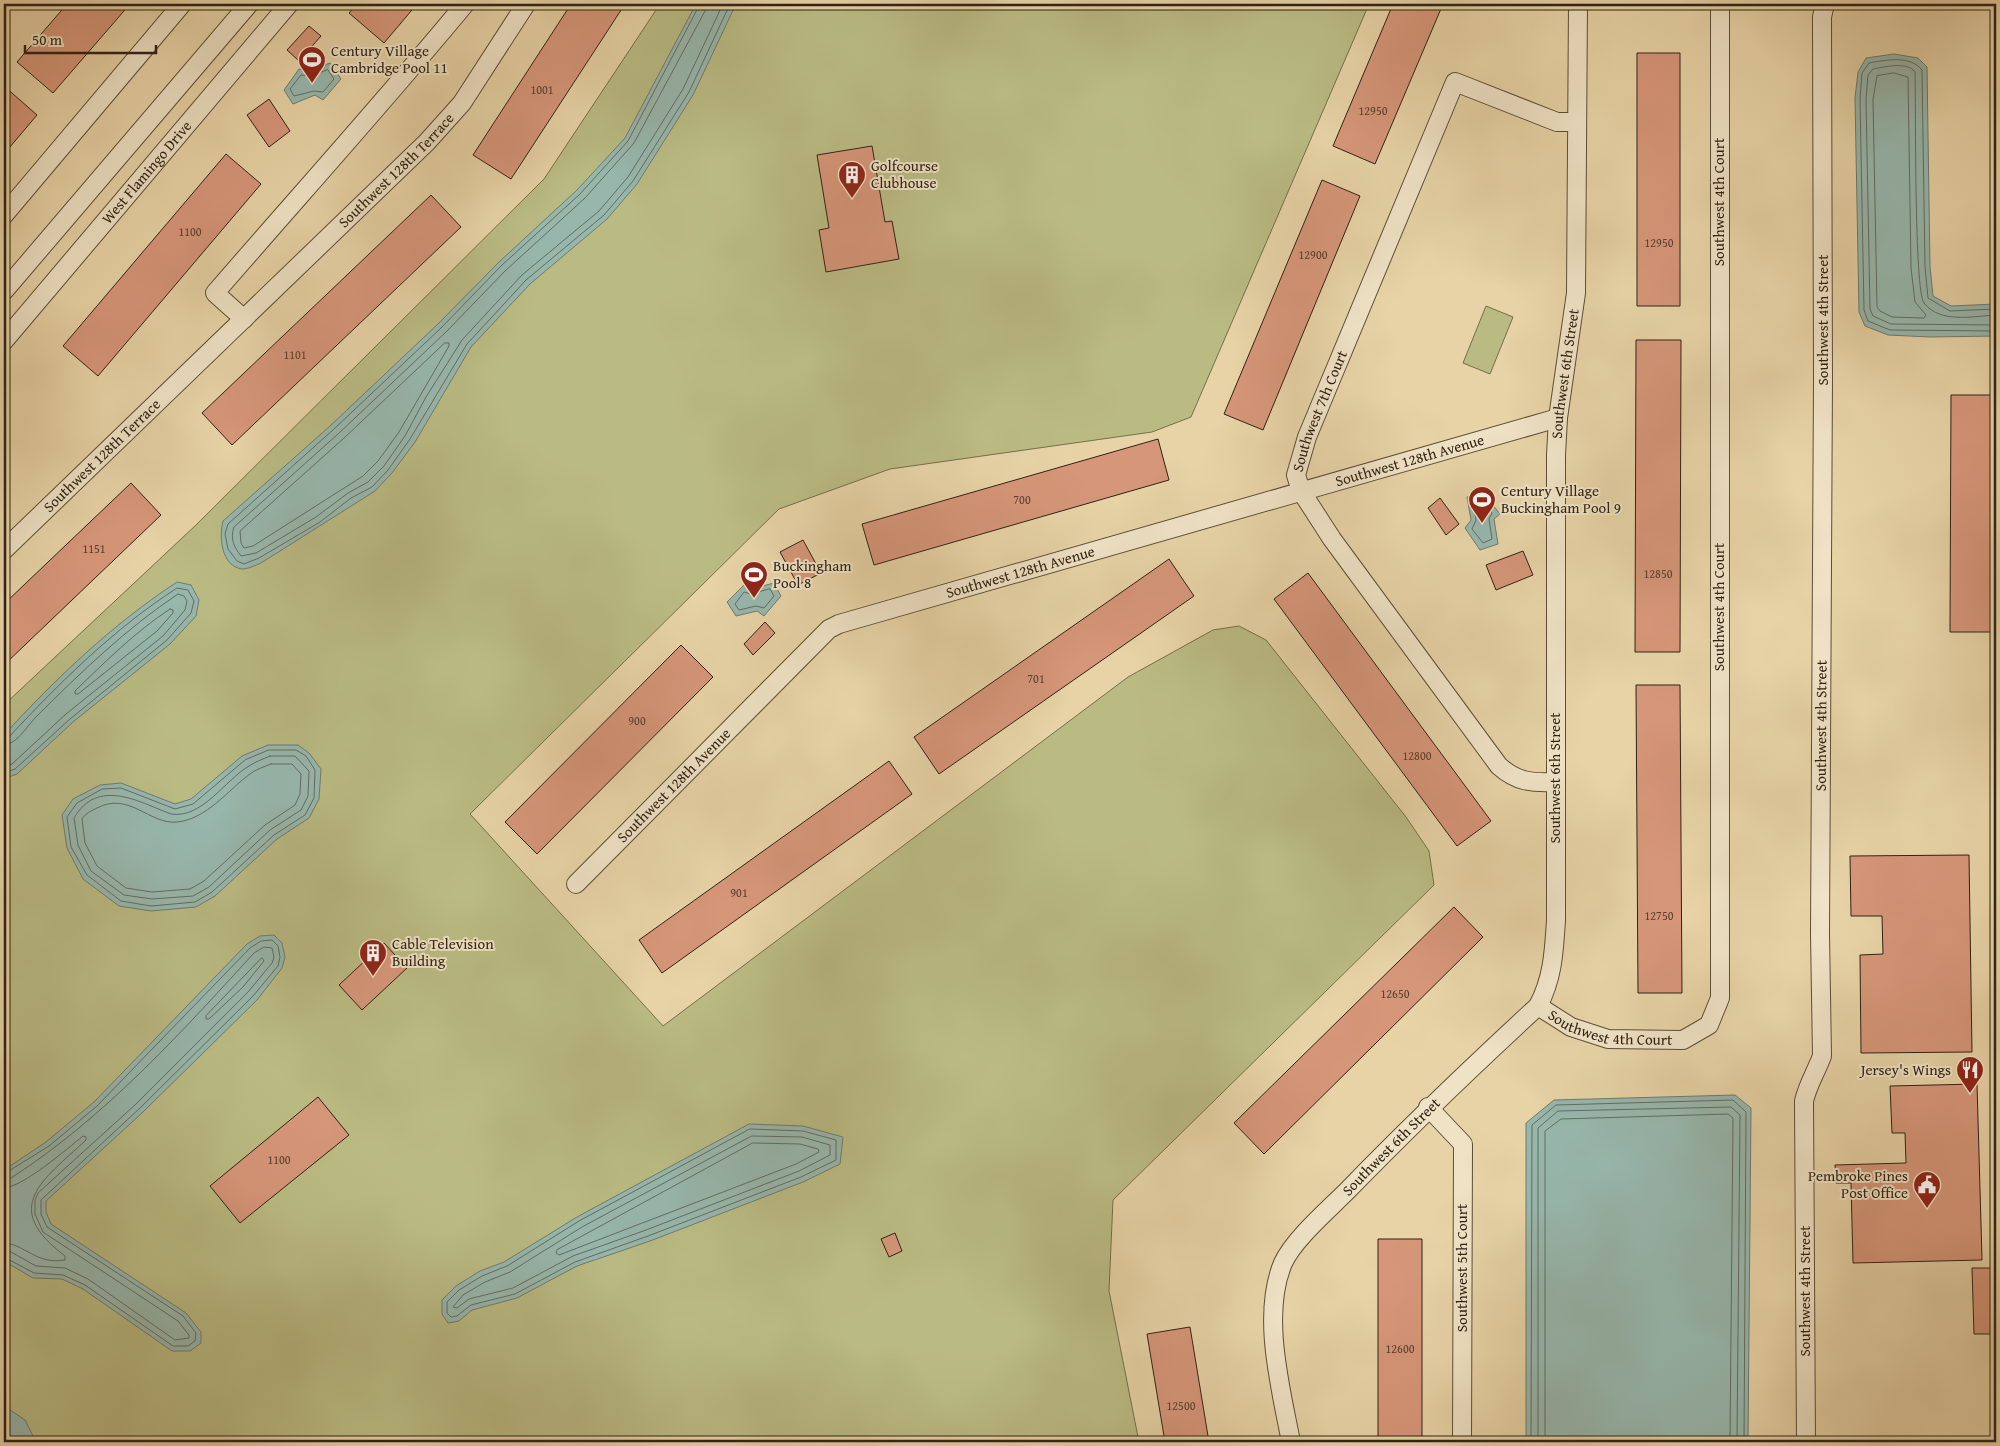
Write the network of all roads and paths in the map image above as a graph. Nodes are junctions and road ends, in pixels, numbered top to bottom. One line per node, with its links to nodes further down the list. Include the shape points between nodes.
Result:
1 (182, 4): 10 (street)
2 (249, 4): 11 (street, West Flamingo Drive)
3 (289, 4): 13 (street, West Flamingo Drive)
4 (465, 4): 12 (street, via 214,293)
5 (526, 4): 12 (street, Southwest 128th Terrace, via 462,103 445,123)
6 (1578, 4): 9 (street, Southwest 6th Street)
7 (1720, 4): 19 (street, Southwest 4th Court, via 1720,998 1709,1025 1683,1040 1608,1039 1571,1028)
8 (1825, 4): 23 (street, Southwest 4th Street, via 1822,17 1822,1056 1816,1073 1808,1082 1804,1101)
9 (1576, 122): 14 (street, Southwest 6th Street, via 1576,293); 15 (street, Southwest 7th Court, via 1557,122 1455,82 1307,437 1296,475)
10 (4, 215)
11 (4, 291)
12 (244, 319): 16 (street, Southwest 128th Terrace)
13 (4, 341)
14 (1558, 418): 15 (street, Southwest 128th Avenue); 17 (street, Southwest 6th Street, via 1554,544)
15 (1301, 491): 17 (street, Southwest 7th Court, via 1341,552 1499,766 1509,775 1530,783); 18 (street, Southwest 128th Avenue, via 834,626)
16 (4, 550)
17 (1555, 782): 19 (street, Southwest 6th Street, via 1554,957 1548,988)
18 (576, 884)
19 (1538, 1006): 20 (street, Southwest 6th Street)
20 (1428, 1107): 21 (street, Southwest 6th Street, via 1306,1233 1283,1262 1275,1296 1274,1325 1276,1361); 22 (street, Southwest 5th Court, via 1463,1144)
21 (1291, 1442)
22 (1462, 1442)
23 (1806, 1442)

